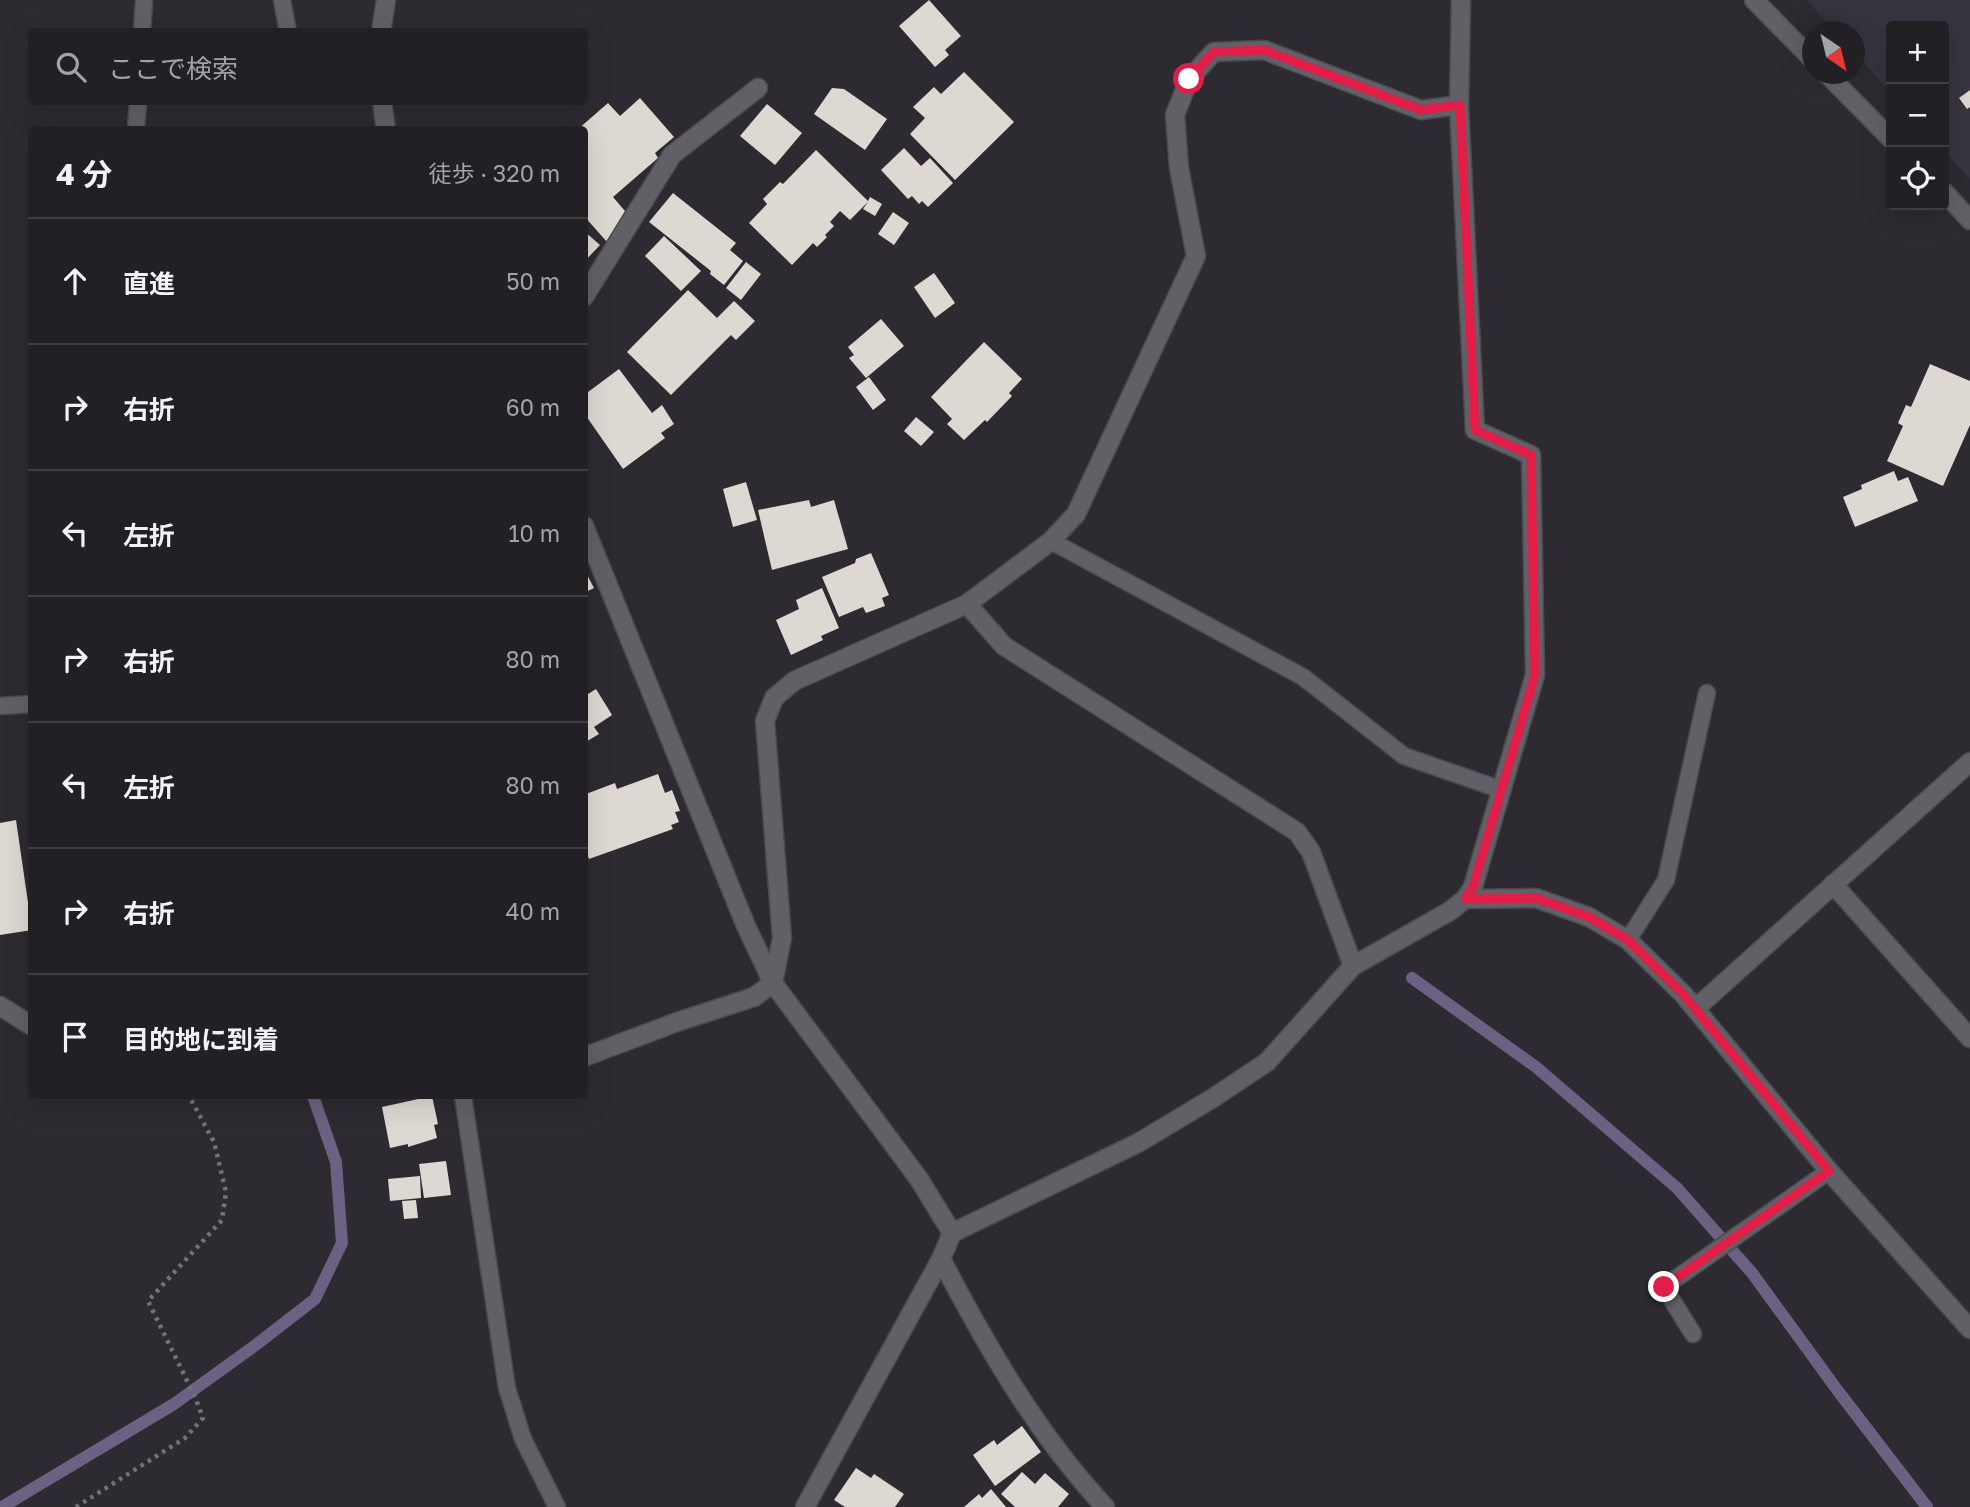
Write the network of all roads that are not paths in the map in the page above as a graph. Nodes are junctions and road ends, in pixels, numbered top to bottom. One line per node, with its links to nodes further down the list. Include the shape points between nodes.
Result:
1 (144, 0): 6 (lane)
2 (282, 0): 7 (lane)
3 (386, 0): 8 (street)
4 (1461, 0): 14 (street)
5 (1754, 0): 9 (street)
6 (142, 28)
7 (287, 28)
8 (382, 28)
9 (1802, 49)
10 (1837, 84): 17 (street)
11 (758, 88): 20 (street, via 672,155)
12 (138, 105): 15 (lane)
13 (382, 105): 16 (street)
14 (1460, 105): 22 (street, via 1421,110 1264,50 1214,52 1189,79 1175,115 1179,168 1196,256 1076,514); 28 (street, via 1475,430 1531,455 1535,675)
15 (136, 126)
16 (385, 126)
17 (1886, 134)
18 (1949, 197): 19 (street)
19 (1970, 220)
20 (588, 291)
21 (588, 536): 33 (street)
22 (1051, 541): 23 (street); 28 (lane, via 1303,677 1404,756)
23 (967, 604): 32 (street, via 1004,646 1297,832 1311,852); 33 (street, via 794,681 774,698 765,721 782,938)
24 (1707, 693): 31 (lane, via 1667,880)
25 (28, 704): 26 (lane)
26 (0, 706)
27 (1970, 762): 29 (street)
28 (1502, 790): 30 (street, via 1473,887)
29 (1833, 884): 35 (street); 37 (street)
30 (1465, 899): 31 (street, via 1536,898 1589,917); 32 (street)
31 (1628, 940): 35 (street)
32 (1353, 966): 41 (street, via 1266,1062 1213,1098 1138,1143)
33 (773, 983): 38 (street, via 754,997); 41 (street, via 919,1179)
34 (0, 1006): 36 (street)
35 (1695, 1009): 40 (street)
36 (28, 1024)
37 (1970, 1038)
38 (588, 1055)
39 (463, 1099): 45 (lane, via 507,1388 523,1439)
40 (1829, 1171): 43 (street); 44 (lane, via 1664,1287)
41 (952, 1233): 42 (street)
42 (941, 1259): 46 (street); 47 (street, via 1019,1397 1076,1476)
43 (1970, 1329)
44 (1693, 1334)
45 (556, 1507)
46 (805, 1507)
47 (1105, 1507)

